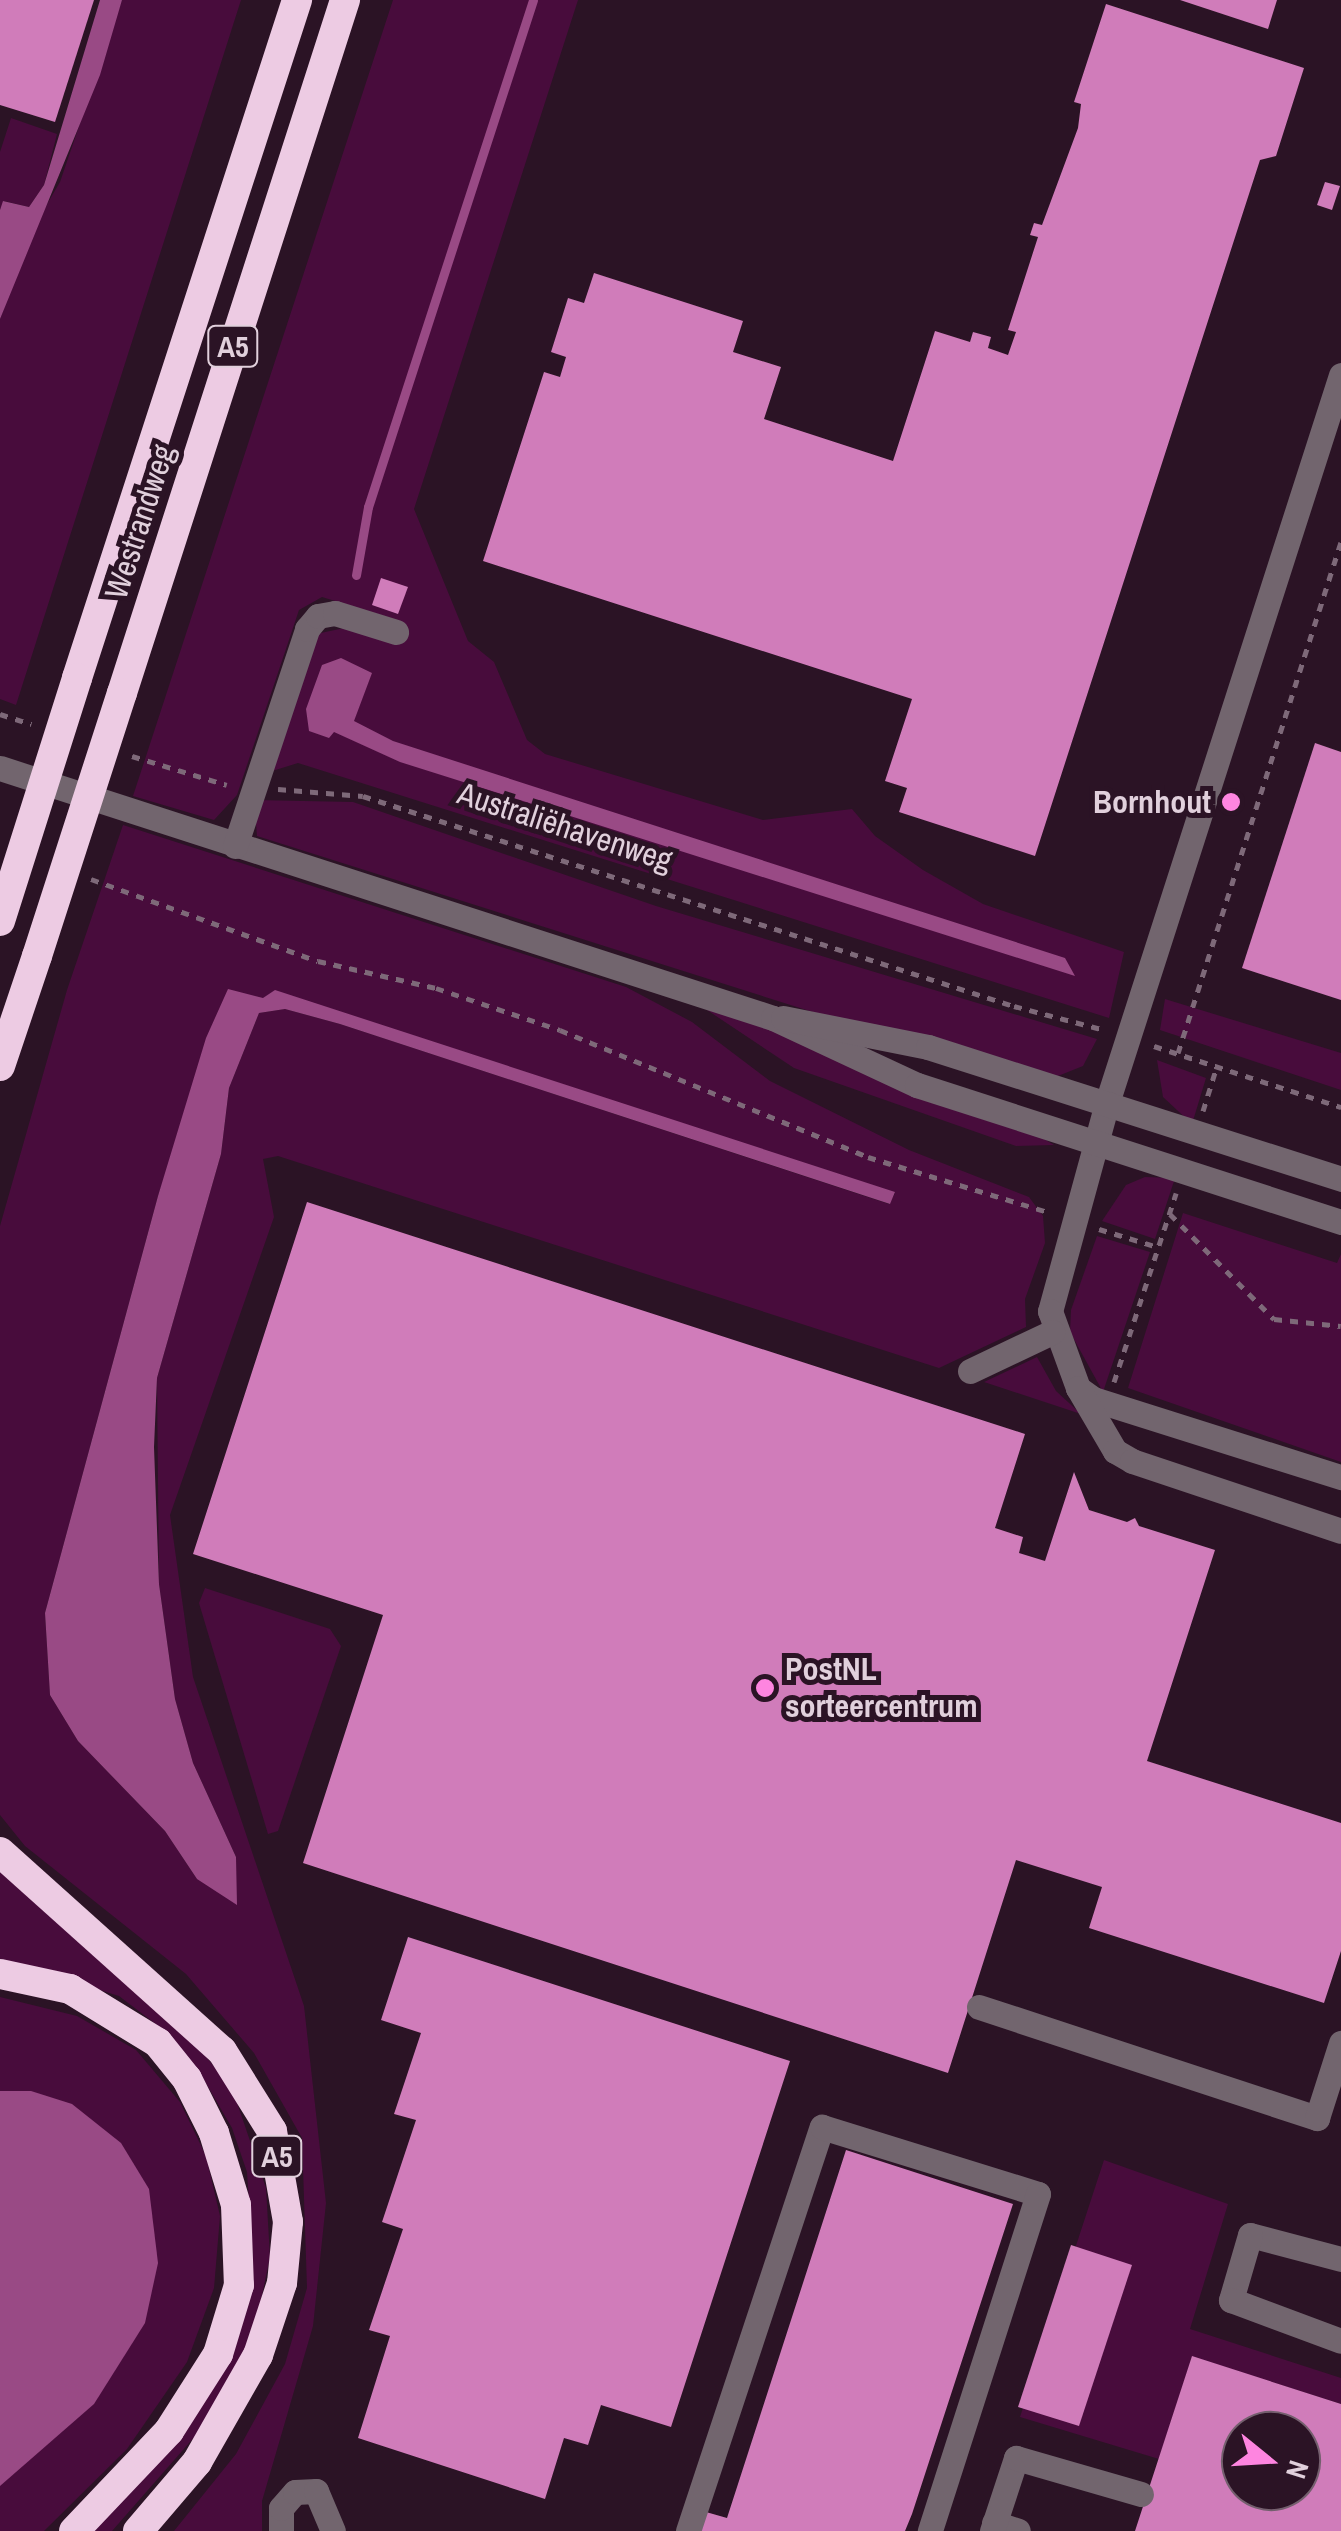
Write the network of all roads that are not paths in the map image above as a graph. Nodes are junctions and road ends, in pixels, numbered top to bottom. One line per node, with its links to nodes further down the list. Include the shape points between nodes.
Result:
1 (297, 0): 7 (highway, Westrandweg / A5, bridge)
2 (345, 0): 11 (highway, Westrandweg / A5, bridge)
3 (1341, 375): 12 (street)
4 (396, 632): 6 (street, via 335,613 318,616 307,629)
5 (0, 768): 6 (street)
6 (235, 846): 10 (street)
7 (23, 850): 8 (highway, A5, bridge); 9 (highway, Westrandweg / A5, bridge)
8 (0, 883)
9 (0, 920)
10 (773, 1018): 12 (street, via 864,1030); 13 (street, via 861,1064)
11 (0, 1066)
12 (1107, 1103): 13 (street); 14 (street)
13 (1101, 1143): 15 (street); 16 (street, via 1051,1302)
14 (1341, 1180)
15 (1341, 1222)
16 (1052, 1332): 17 (street); 18 (street)
17 (970, 1370)
18 (1078, 1388): 19 (street, via 1107,1405); 20 (street, via 1115,1451 1132,1461)
19 (1341, 1477)
20 (1341, 1531)
21 (0, 1852): 30 (highway, A5, via 222,2052 272,2132 288,2222 282,2283 258,2355 196,2462)
22 (0, 1974): 29 (highway, A5, via 70,1989 158,2043 187,2079 214,2133 236,2205 239,2284 218,2354 169,2431)
23 (978, 2007): 24 (street, via 1317,2118)
24 (1341, 2044)
25 (1341, 2259): 26 (street, via 1250,2235 1231,2300)
26 (1341, 2341)
27 (1141, 2494): 28 (street, via 1023,2456 1016,2458)
28 (1001, 2528)
29 (74, 2531)
30 (138, 2531)
31 (281, 2531): 32 (street, via 281,2508 295,2492 316,2492)
32 (333, 2531)
33 (688, 2531): 34 (street, via 822,2127 1038,2194)
34 (930, 2531)

